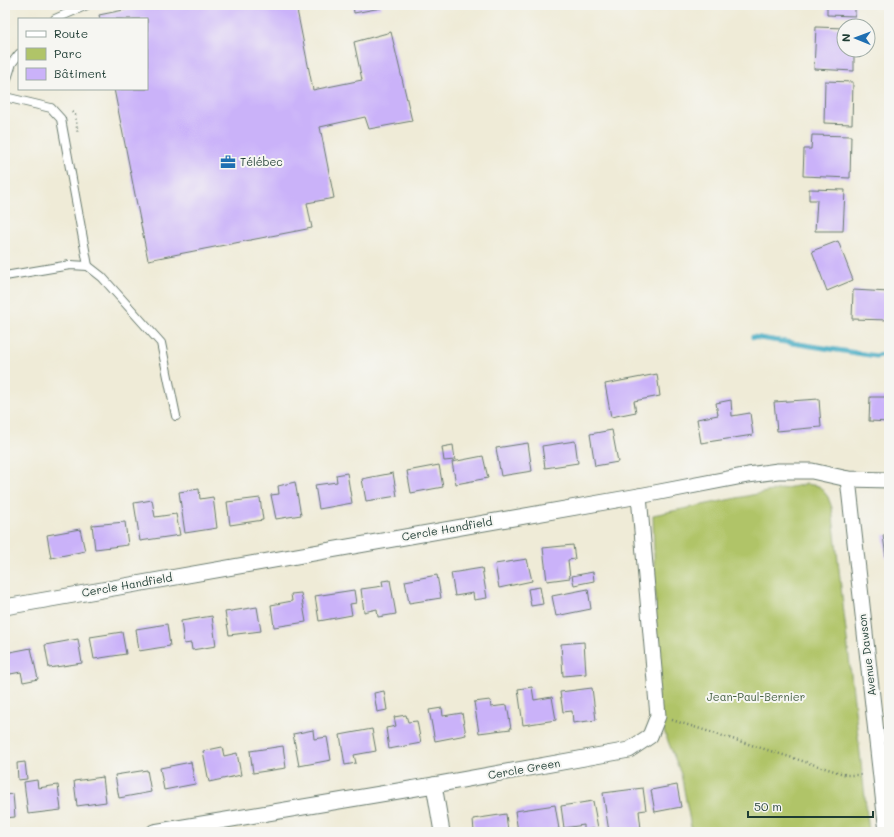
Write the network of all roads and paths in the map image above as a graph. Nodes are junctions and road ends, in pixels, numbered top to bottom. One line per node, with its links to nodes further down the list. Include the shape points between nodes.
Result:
1 (87, 5): 2 (lane)
2 (57, 18)
3 (18, 55): 4 (lane, via 12,63)
4 (5, 85)
5 (5, 97): 6 (lane, via 51,108 61,119)
6 (88, 266): 7 (lane, via 70,265); 8 (lane, via 102,277 161,343)
7 (5, 276)
8 (176, 416)
9 (848, 479): 10 (street, Cercle Handfield); 11 (street, Cercle Handfield, via 812,471 778,471); 18 (street, Avenue Dawson)
10 (889, 480)
11 (639, 496): 12 (street, Cercle Handfield); 13 (street, Cercle Green)
12 (5, 607)
13 (658, 716): 14 (path, via 847,775); 15 (street, Cercle Green, via 650,736 629,750)
14 (863, 775)
15 (434, 785): 16 (street, Cercle Green); 17 (street)
16 (154, 832)
17 (442, 832)
18 (887, 832)

